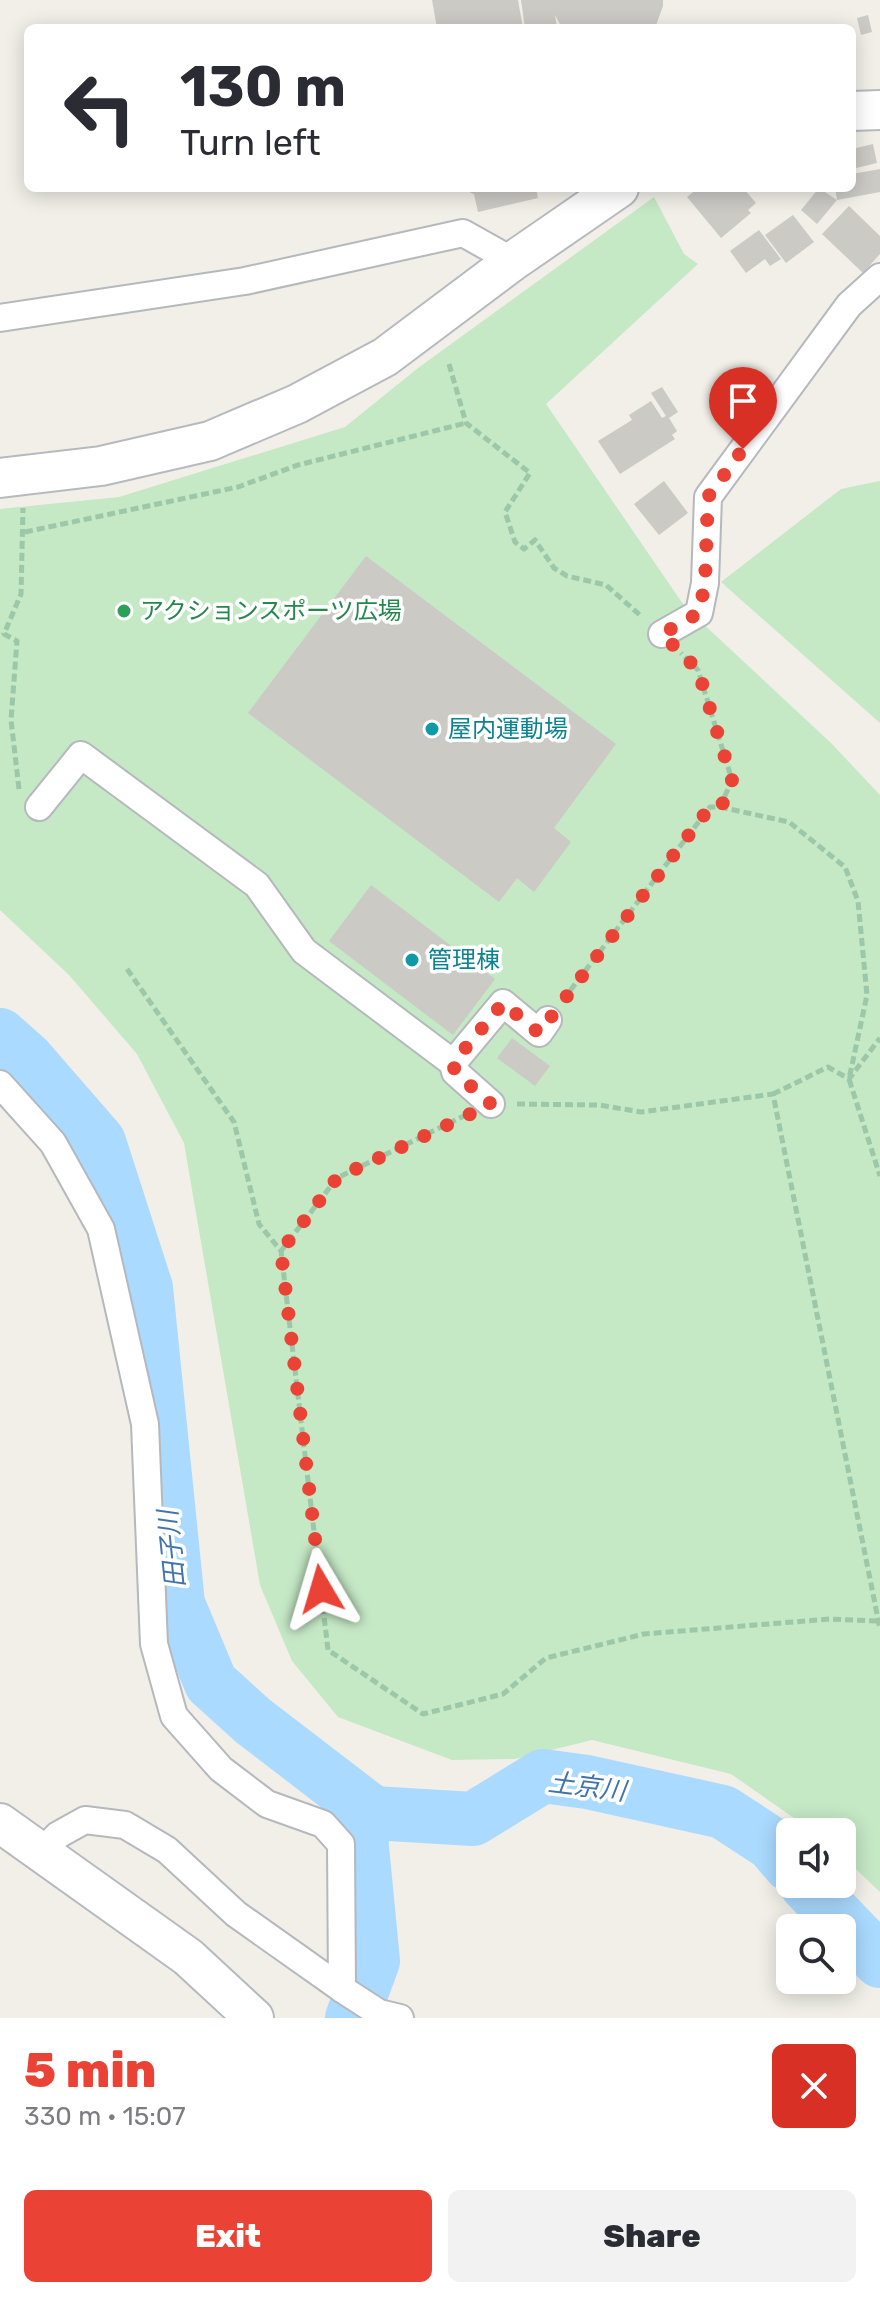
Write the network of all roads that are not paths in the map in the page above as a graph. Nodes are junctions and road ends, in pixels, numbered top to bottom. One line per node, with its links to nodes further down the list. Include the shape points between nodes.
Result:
1 (880, 110): 2 (street)
2 (856, 111)
3 (613, 192): 4 (street)
4 (513, 261): 6 (street, via 463,233 245,281); 7 (street, via 385,357 297,404 210,441)
5 (880, 277): 8 (street, via 849,305 708,497 699,613)
6 (0, 318)
7 (11, 488)
8 (662, 634)
9 (39, 807): 11 (street, via 81,755 257,885 304,951)
10 (548, 1020): 11 (street, via 539,1033 503,1003)
11 (453, 1063): 13 (street, via 455,1072)
12 (0, 1084): 16 (street, via 53,1143 101,1229 145,1424 154,1644 174,1716 221,1769 255,1796 323,1824 341,1844)
13 (491, 1104)
14 (0, 1823): 15 (street)
15 (40, 1854): 16 (street, via 58,1835 85,1820 125,1825 167,1850 236,1914); 18 (street, via 188,1957)
16 (346, 1992): 17 (street)
17 (390, 2015)
18 (254, 2018)

